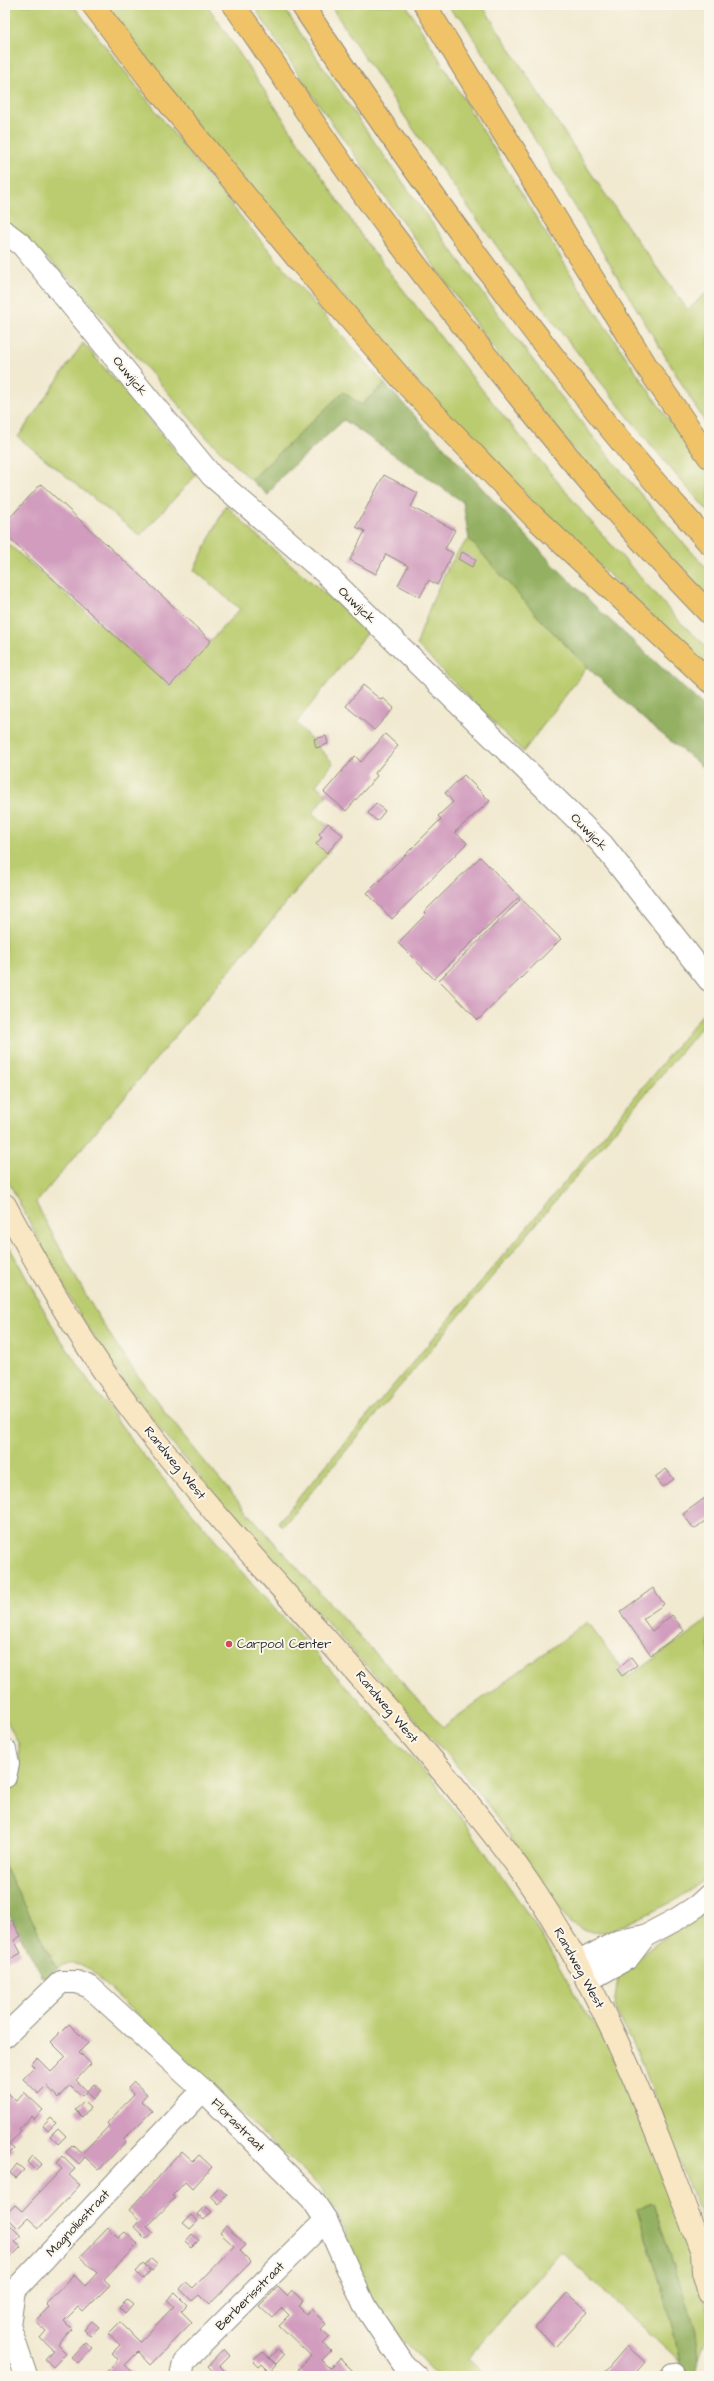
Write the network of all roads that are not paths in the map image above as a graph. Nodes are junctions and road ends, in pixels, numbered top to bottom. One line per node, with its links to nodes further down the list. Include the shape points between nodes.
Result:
1 (93, 5): 9 (highway, via 153,84 301,263 407,385 533,516)
2 (234, 5): 8 (highway, via 390,230 438,293 609,504)
3 (302, 5): 7 (highway, via 354,84 444,211 548,350 631,455)
4 (425, 5): 6 (highway, via 647,367)
5 (5, 232): 10 (street, Ouwijck, via 22,245 212,476 325,573 602,844)
6 (709, 457)
7 (709, 543)
8 (709, 613)
9 (709, 681)
10 (709, 980)
11 (5, 1205): 15 (street, Randweg West, via 86,1346 138,1419 193,1487 361,1675 504,1848 545,1908)
12 (5, 1750): 13 (street, via 8,1764)
13 (5, 1777)
14 (709, 1895): 15 (street, via 677,1919 645,1936 619,1941)
15 (582, 1972): 19 (street, Randweg West, via 612,2026)
16 (5, 2036): 17 (street, Florastraat, via 61,1982 77,1982 90,1987)
17 (203, 2090): 18 (street, Florastraat, via 312,2199); 21 (street, Magnoliastraat, via 14,2290 10,2325)
18 (326, 2220): 22 (street, Berberisstraat, via 184,2362); 23 (street, Florastraat, via 364,2305 404,2365)
19 (705, 2256): 20 (street, Randweg West, via 703,2272)
20 (709, 2293)
21 (26, 2376)
22 (181, 2376)
23 (416, 2376)

